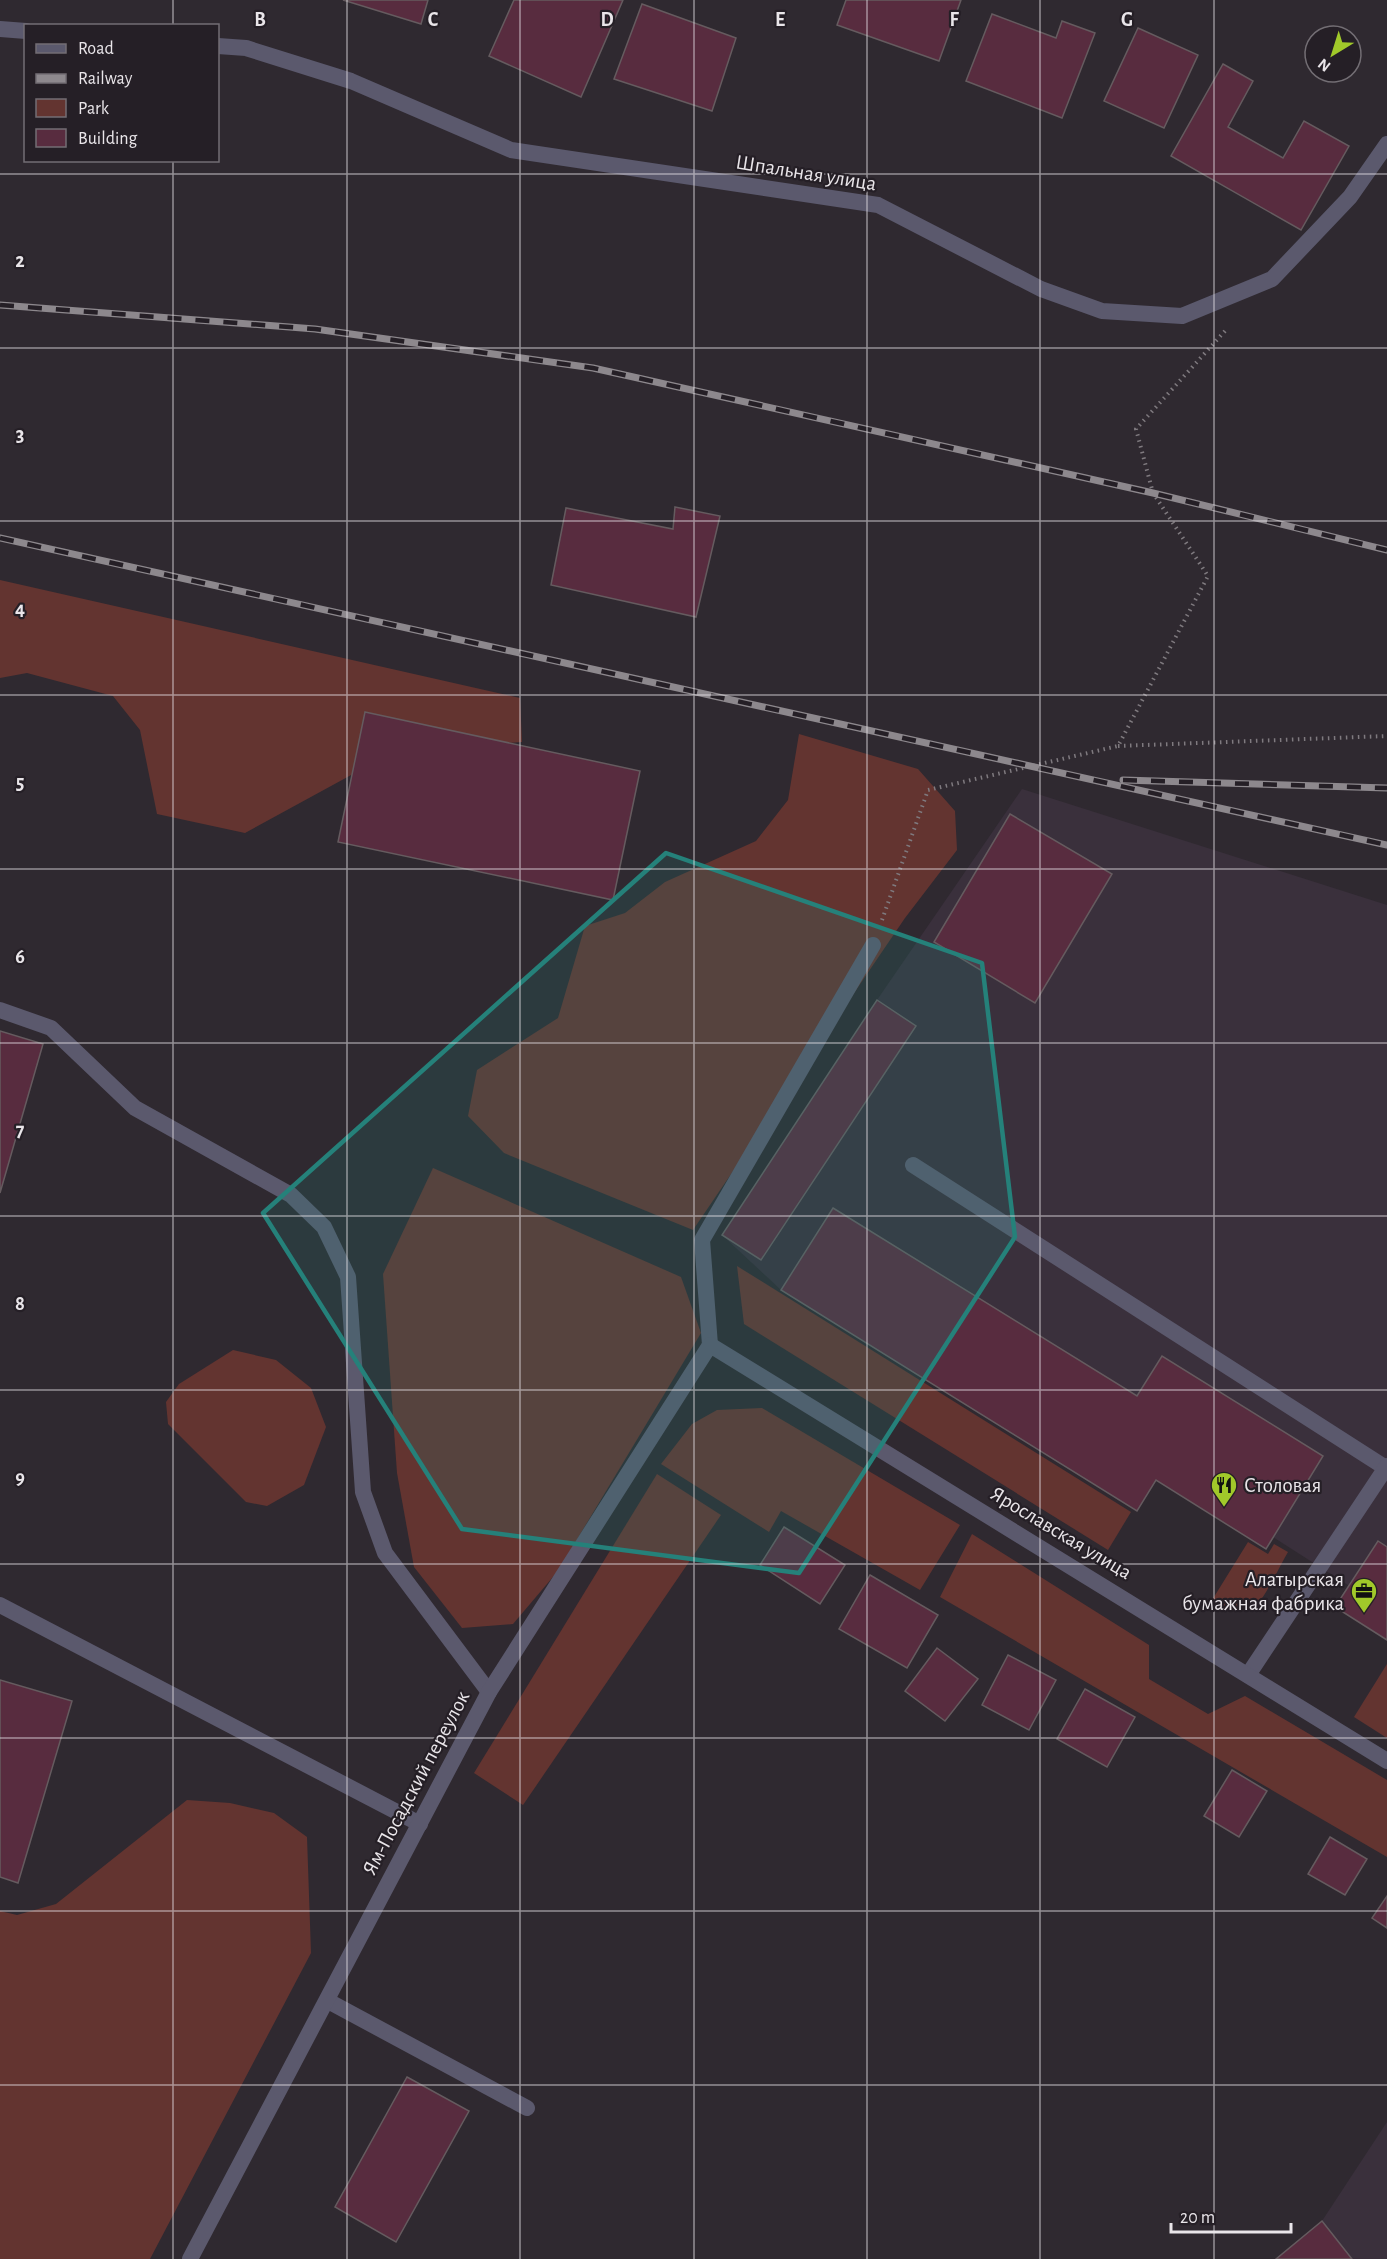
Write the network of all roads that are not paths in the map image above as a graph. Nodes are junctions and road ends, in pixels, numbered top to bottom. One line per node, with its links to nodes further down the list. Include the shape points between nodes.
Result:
1 (0, 29): 2 (street)
2 (24, 31)
3 (219, 46): 4 (street, Шпальная улица, via 246,48 351,81 511,150 878,205 1041,289 1102,311 1182,316 1272,279 1350,197)
4 (1387, 144)
5 (873, 945): 8 (street, via 702,1240)
6 (0, 1010): 12 (street, via 51,1028 135,1108 291,1195 324,1227 348,1276 363,1492 385,1553)
7 (914, 1165): 9 (street)
8 (710, 1345): 11 (street, Ярославская улица); 12 (street, Ям-Посадский переулок)
9 (1386, 1467): 11 (street)
10 (0, 1605): 14 (street)
11 (1248, 1675): 13 (street, Ярославская улица)
12 (489, 1692): 14 (street, Ям-Посадский переулок)
13 (1387, 1761)
14 (420, 1824): 15 (street, Ям-Посадский переулок)
15 (328, 2001): 16 (street); 17 (street, Ям-Посадский переулок)
16 (527, 2108)
17 (190, 2259)

